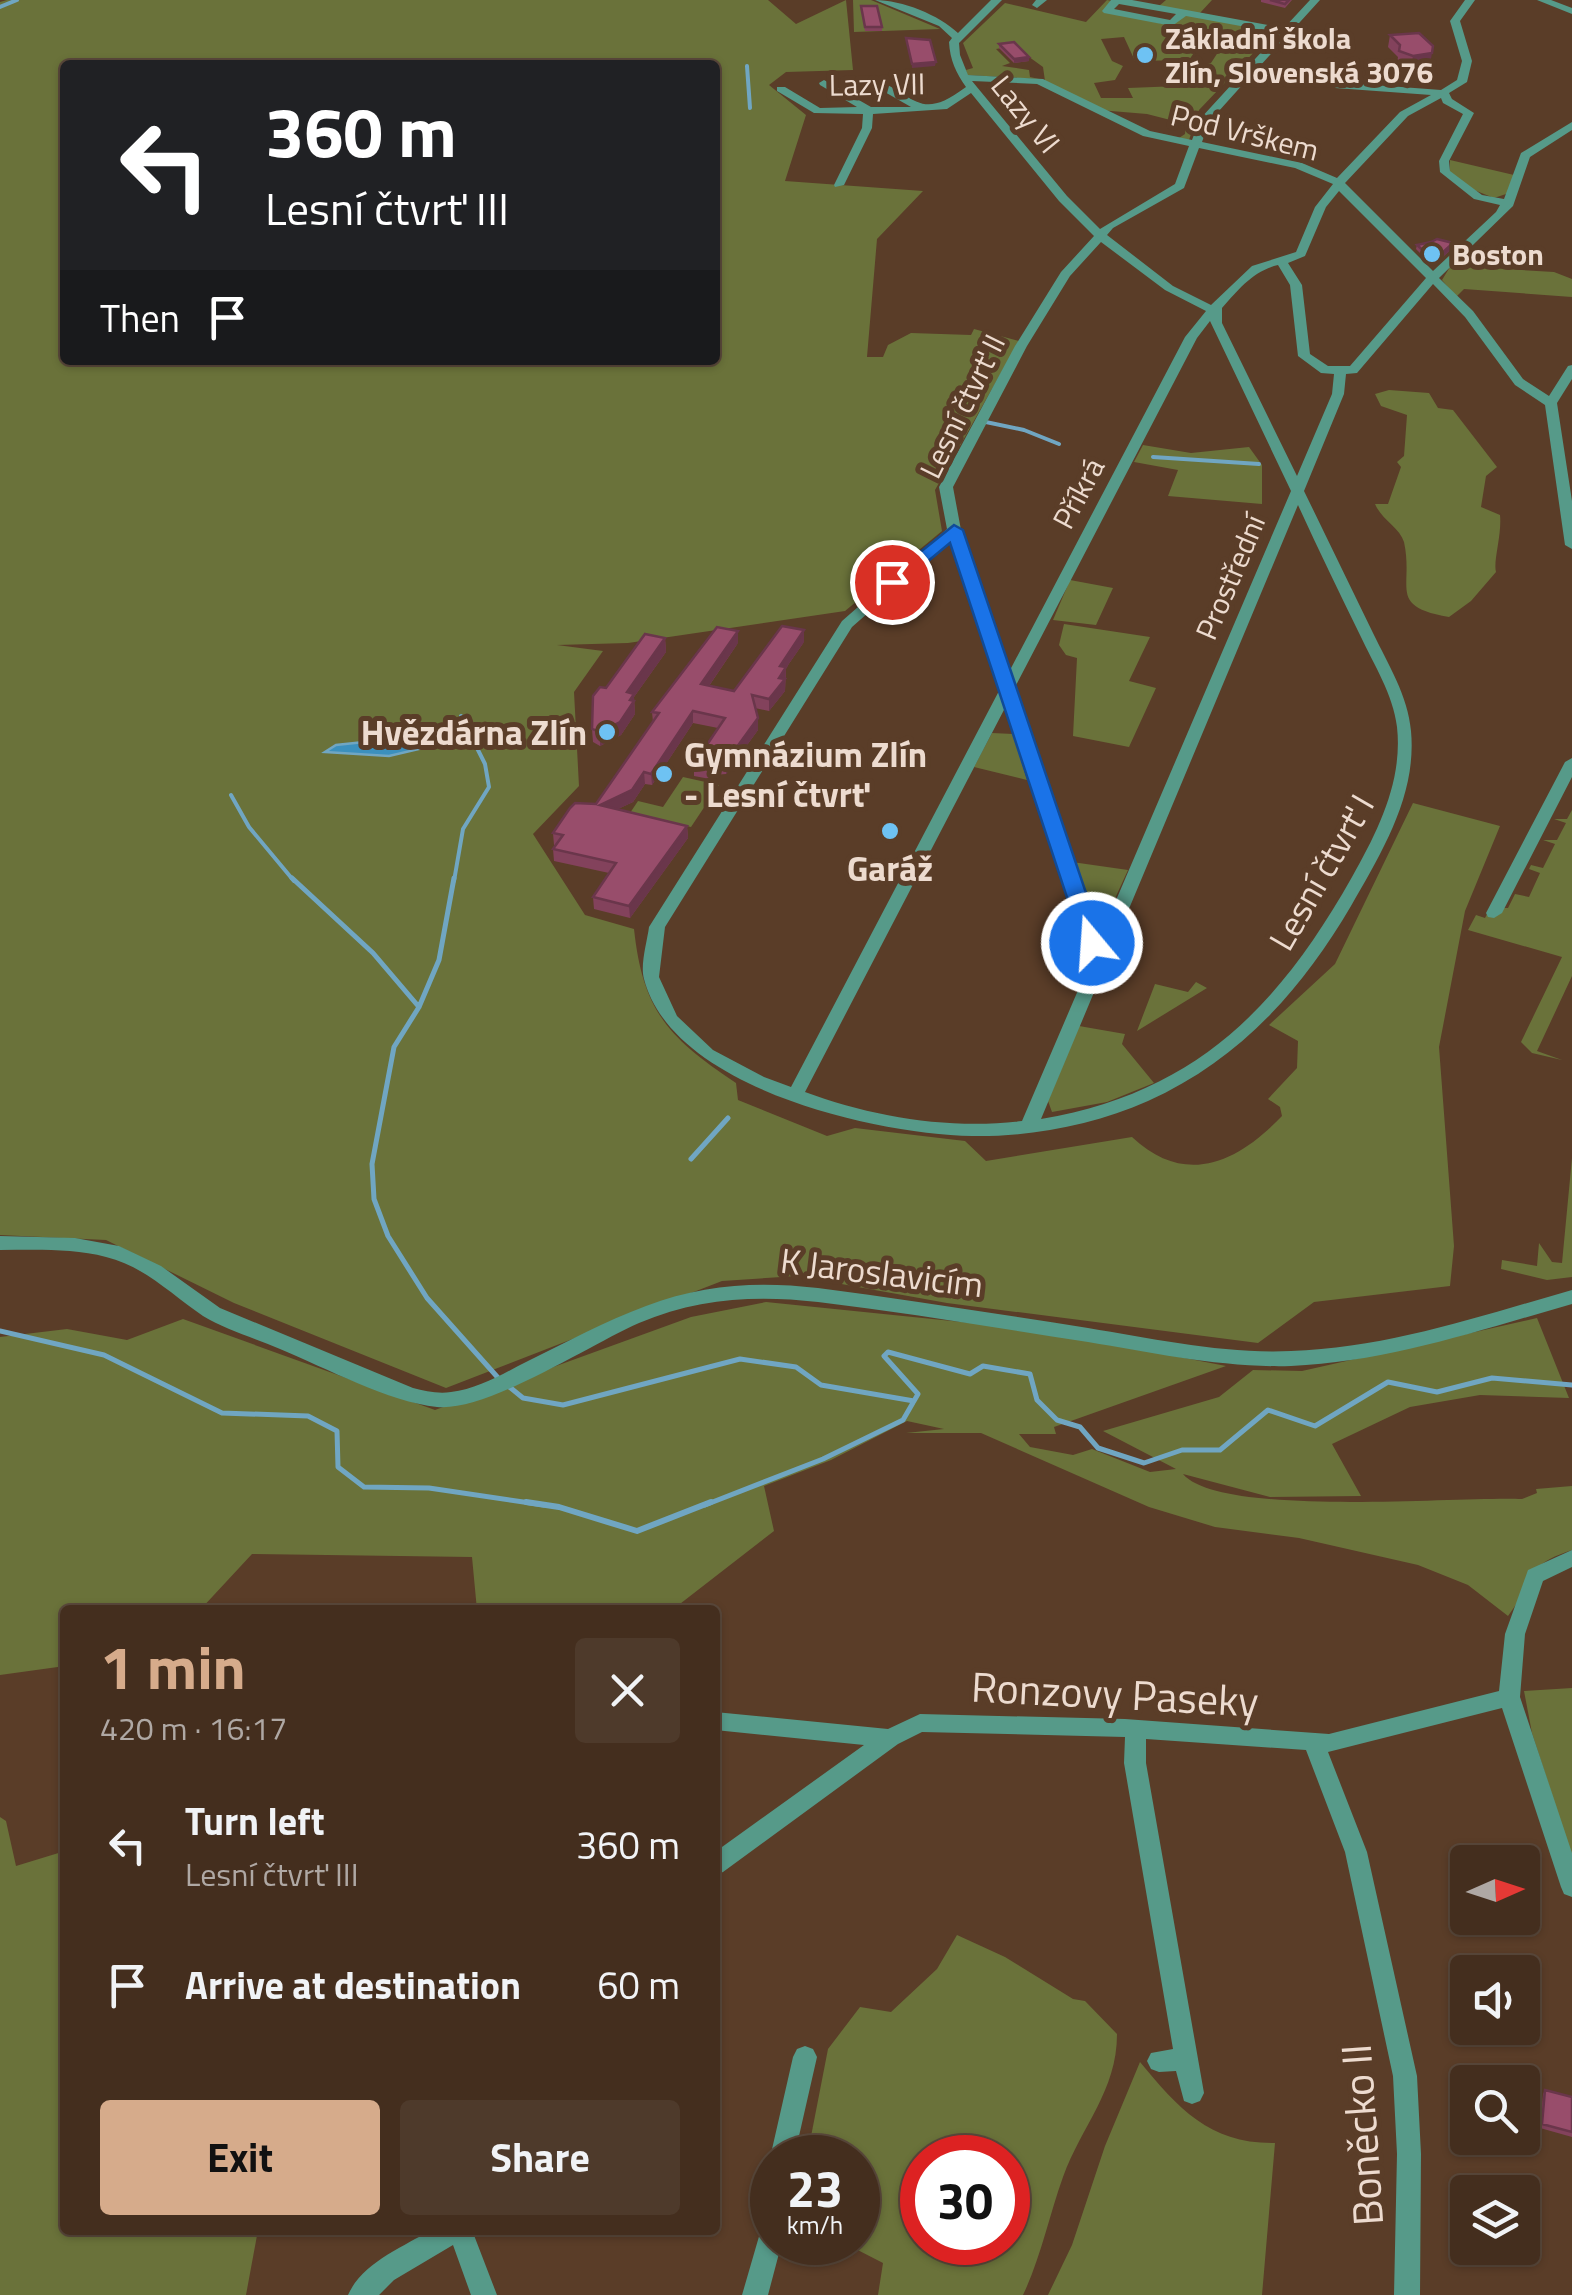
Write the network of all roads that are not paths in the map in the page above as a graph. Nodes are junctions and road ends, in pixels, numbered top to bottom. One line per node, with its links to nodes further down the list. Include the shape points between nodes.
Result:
1 (880, 0): 11 (street)
2 (998, 0): 10 (street)
3 (1117, 0): 7 (street); 8 (street, via 1107,12 1172,23)
4 (1315, 0): 12 (street, Lesní čtvrť II)
5 (1470, 0): 19 (street, via 1455,22 1467,70)
6 (1542, 0): 9 (street)
7 (1153, 3): 8 (street)
8 (1184, 12): 12 (street)
9 (1572, 12)
10 (981, 16): 11 (street); 13 (street)
11 (930, 20): 13 (street)
12 (1285, 31): 14 (street, Lesní čtvrť II)
13 (958, 37): 16 (street, Lazy VI, via 953,47)
14 (1252, 69): 19 (street); 23 (street, Lesní čtvrť II, via 1204,122)
15 (873, 81): 21 (street)
16 (968, 82): 21 (street, Lazy VII, via 947,106); 23 (street, Pod Vrškem, via 1042,82 1120,123); 27 (street, Lazy VI)
17 (824, 83): 20 (street)
18 (781, 89): 20 (street, Lazy VII, via 816,110)
19 (1447, 98): 24 (street, Příkrá, via 1404,114); 26 (street, via 1469,113 1444,172 1478,197)
20 (868, 110): 21 (street, Lazy VII); 25 (street, via 860,145)
21 (924, 110)
22 (1572, 124): 26 (street, via 1525,156)
23 (1194, 146): 24 (street, Pod Vrškem, via 1298,166); 27 (street, Lesní čtvrť II, via 1180,186)
24 (1337, 182): 28 (street, Příkrá, via 1303,252); 29 (street, Pod Vrškem)
25 (839, 186)
26 (1509, 204): 29 (street)
27 (1098, 238): 30 (street, via 1197,305); 40 (street, Lesní čtvrť II, via 1065,274 1021,346 946,488)
28 (1282, 263): 30 (street, Příkrá, via 1251,271); 34 (street, via 1296,285 1304,356)
29 (1433, 276): 34 (street, via 1365,361); 35 (street, Pod Vrškem, via 1502,364)
30 (1218, 310): 31 (street, Příkrá); 32 (street, Lesní čtvrť I)
31 (1193, 333): 32 (street); 43 (street, Příkrá)
32 (1222, 335): 36 (street, Lesní čtvrť I)
33 (1572, 369): 35 (street)
34 (1340, 372): 37 (street, Prostřední, via 1338,394)
35 (1551, 403): 42 (street)
36 (1282, 455): 37 (street); 38 (street, Lesní čtvrť I)
37 (1310, 457): 38 (street, Prostřední)
38 (1298, 488): 39 (street, Prostřední); 41 (street, Lesní čtvrť I)
39 (1282, 526): 41 (street, via 1300,522); 46 (street, Prostřední)
40 (954, 530): 43 (street, Lesní čtvrť II); 49 (street, Lesní čtvrť I, via 847,624 653,938 654,984 680,1028 737,1070)
41 (1317, 530): 50 (street, Lesní čtvrť I, via 1404,720 1407,766 1397,807 1316,954 1245,1032 1142,1097)
42 (1572, 545)
43 (1007, 685): 45 (street, Lesní čtvrť II); 49 (street, Příkrá)
44 (1572, 762): 47 (street)
45 (1081, 906): 46 (street); 48 (street, Lesní čtvrť II)
46 (1117, 910): 48 (street, Prostřední)
47 (1494, 913)
48 (1097, 957): 50 (street, Prostřední)
49 (794, 1097): 50 (street, Lesní čtvrť I, via 906,1125)
50 (1029, 1126)
51 (0, 1243): 52 (street, K Jaroslavicím, via 114,1251 156,1271 213,1314 410,1395 444,1400 498,1384 608,1329 684,1300 727,1292 763,1290 948,1311 1249,1358 1300,1357 1470,1330)
52 (1572, 1297)
53 (1572, 1558): 54 (street, via 1535,1576 1516,1634)
54 (1510, 1697): 58 (street, Ronzovy Paseky, via 1342,1741); 60 (street)
55 (720, 1721): 57 (street, Ronzovy Paseky)
56 (1136, 1730): 57 (street, Ronzovy Paseky, via 932,1722); 58 (street, Ronzovy Paseky); 62 (street, via 1134,1762)
57 (890, 1738): 59 (street)
58 (1313, 1742): 72 (street, Boněcko II, via 1356,1852 1405,2076)
59 (720, 1860)
60 (1572, 1887)
61 (805, 2058): 65 (street)
62 (1187, 2059): 63 (street); 64 (street)
63 (1158, 2061)
64 (1192, 2093)
65 (787, 2135)
66 (448, 2235): 69 (street, via 385,2270)
67 (459, 2235): 70 (street)
68 (764, 2265): 71 (street)
69 (361, 2295)
70 (484, 2295)
71 (756, 2295)
72 (1407, 2295)

